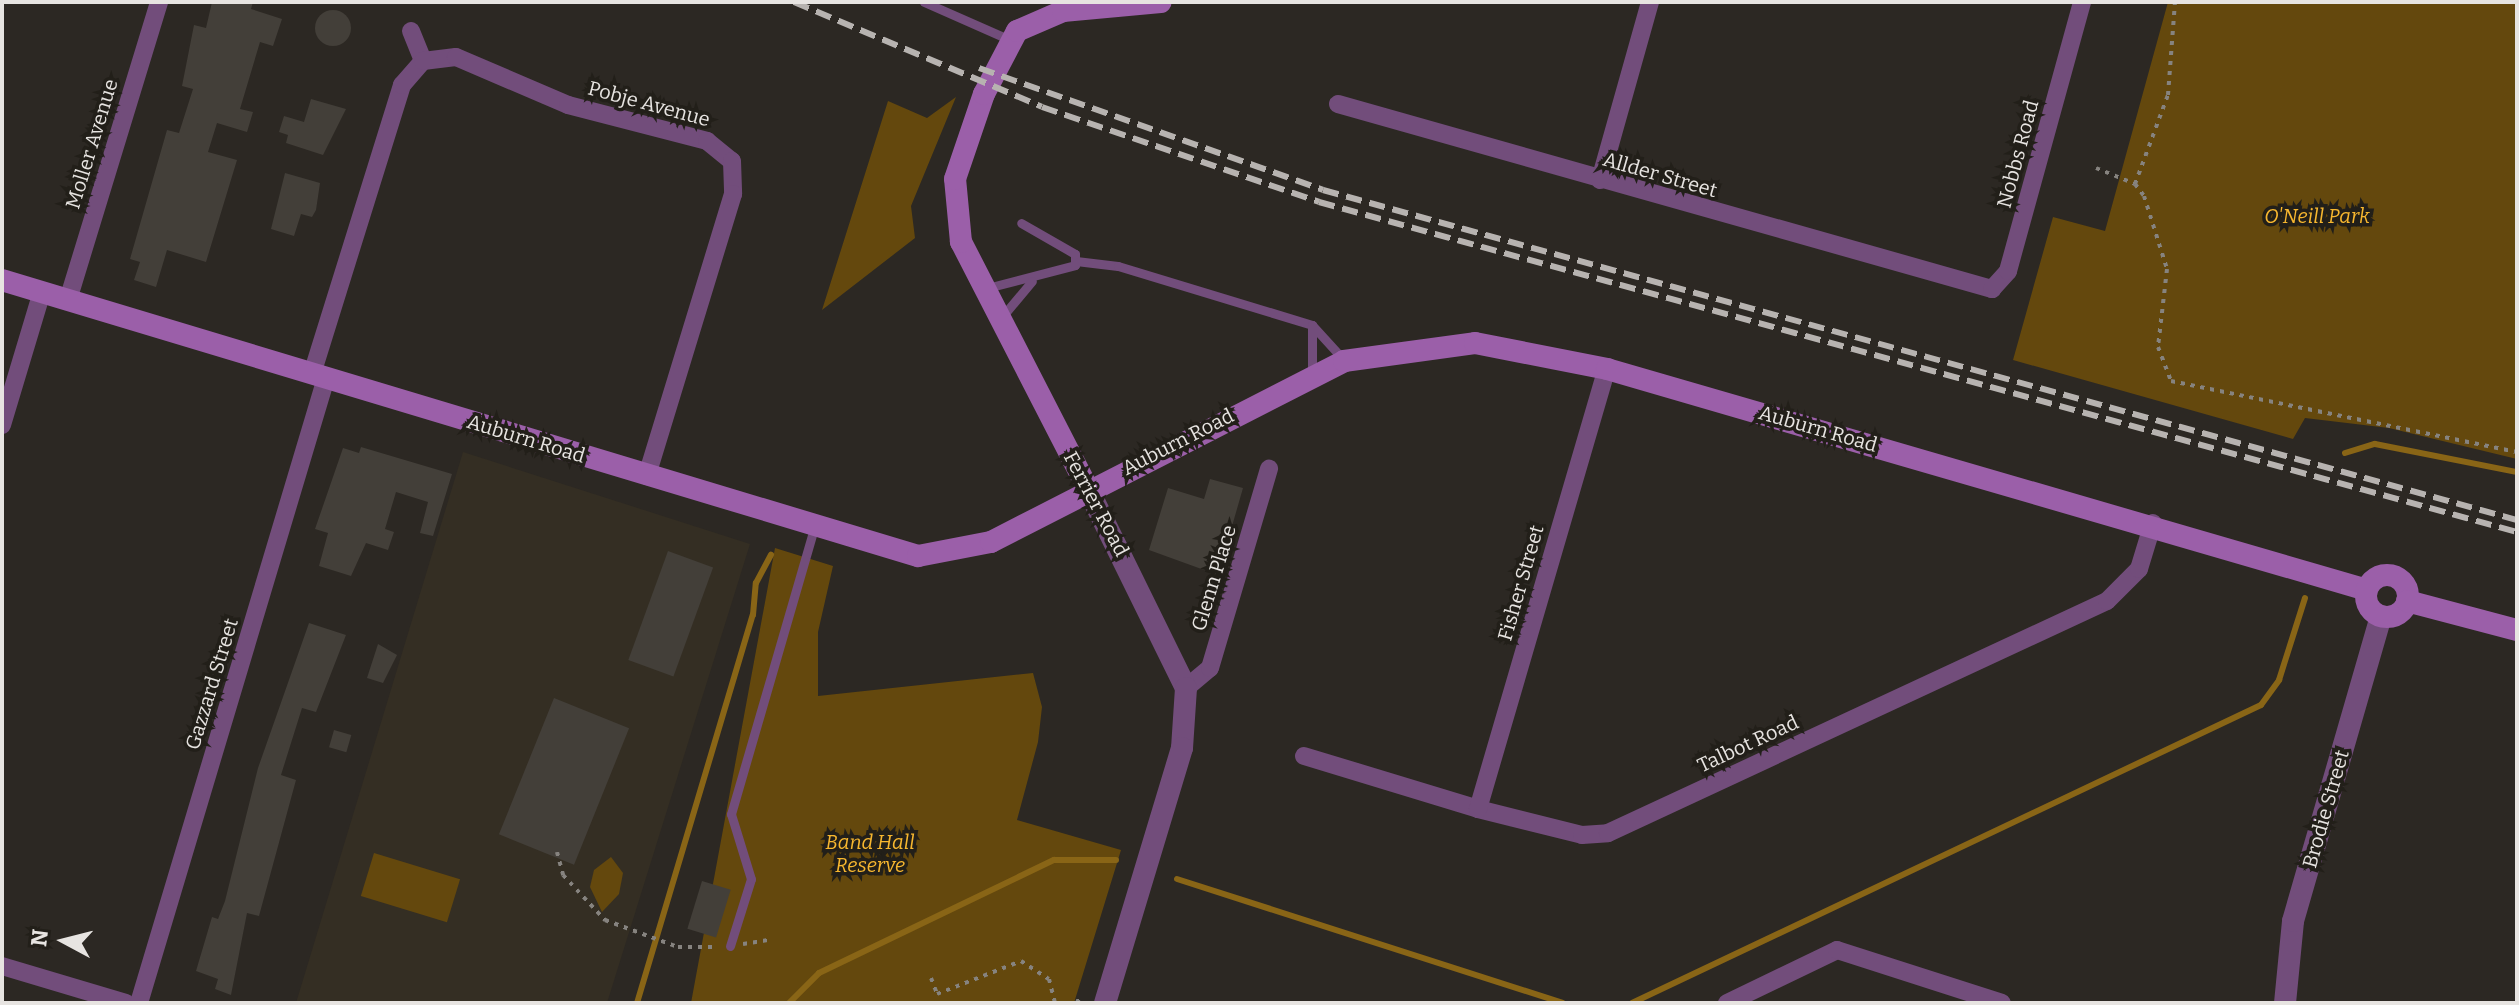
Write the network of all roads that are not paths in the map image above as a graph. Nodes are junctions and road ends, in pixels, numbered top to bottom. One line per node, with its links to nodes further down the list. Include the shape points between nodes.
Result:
1 (159, 2): 18 (street, Moller Avenue)
2 (924, 2): 7 (lane)
3 (1161, 2): 7 (main road, Ferrier Road, via 1063,11 1026,24)
4 (1650, 2): 10 (street)
5 (2082, 2): 15 (street, Nobbs Road, via 2008,271 1992,289)
6 (411, 31): 8 (street)
7 (1010, 40): 16 (main road, Ferrier Road, via 955,179 956,224)
8 (423, 61): 24 (street, via 402,85); 27 (street, Pobje Avenue, via 456,57 568,105 707,141 732,161 733,194)
9 (1338, 104): 10 (street, Allder Street)
10 (1600, 180): 15 (street, Allder Street)
11 (1021, 223): 12 (lane)
12 (1076, 261): 14 (lane); 20 (lane, via 1118,266)
13 (2, 280): 17 (main road, Auburn Road)
14 (1032, 281): 16 (lane); 19 (lane)
15 (1969, 287)
16 (984, 288): 19 (main road, Ferrier Road)
17 (42, 292): 18 (main road, Auburn Road); 25 (street)
18 (68, 300): 24 (main road, Auburn Road)
19 (1000, 319): 28 (main road, Ferrier Road)
20 (1312, 325): 21 (lane); 23 (lane)
21 (1344, 361): 22 (main road, Auburn Road, via 1475,343); 23 (main road, Auburn Road)
22 (1607, 369): 29 (main road, Auburn Road); 37 (street, Fisher Street)
23 (1312, 375): 28 (main road, Auburn Road)
24 (319, 376): 27 (main road, Auburn Road); 41 (street, Gazzard Street)
25 (2, 425)
26 (1269, 469): 35 (street, Glenn Place, via 1210,668)
27 (647, 476): 30 (main road, Auburn Road)
28 (1087, 487): 30 (main road, Auburn Road, via 991,542 941,557); 35 (street, Ferrier Road)
29 (2153, 523): 31 (main road, Auburn Road); 37 (street, Talbot Road, via 2135,576 2107,601 1608,833 1582,835)
30 (814, 528): 38 (lane, via 731,814 751,879)
31 (2367, 590): 32 (main road, via 2389,575 2406,587); 33 (main road, via 2370,609)
32 (2407, 601): 33 (main road, via 2394,616); 34 (main road)
33 (2381, 616): 45 (street, Brodie Street, via 2293,921)
34 (2517, 630)
35 (1186, 688): 42 (street, via 1182,748)
36 (1304, 756): 37 (street, Talbot Road)
37 (1478, 809)
38 (730, 946)
39 (2, 966): 40 (street)
40 (126, 1003)
41 (139, 1003)
42 (1105, 1003)
43 (1727, 1003): 44 (street, via 1837,950)
44 (2002, 1003)
45 (2285, 1003)

